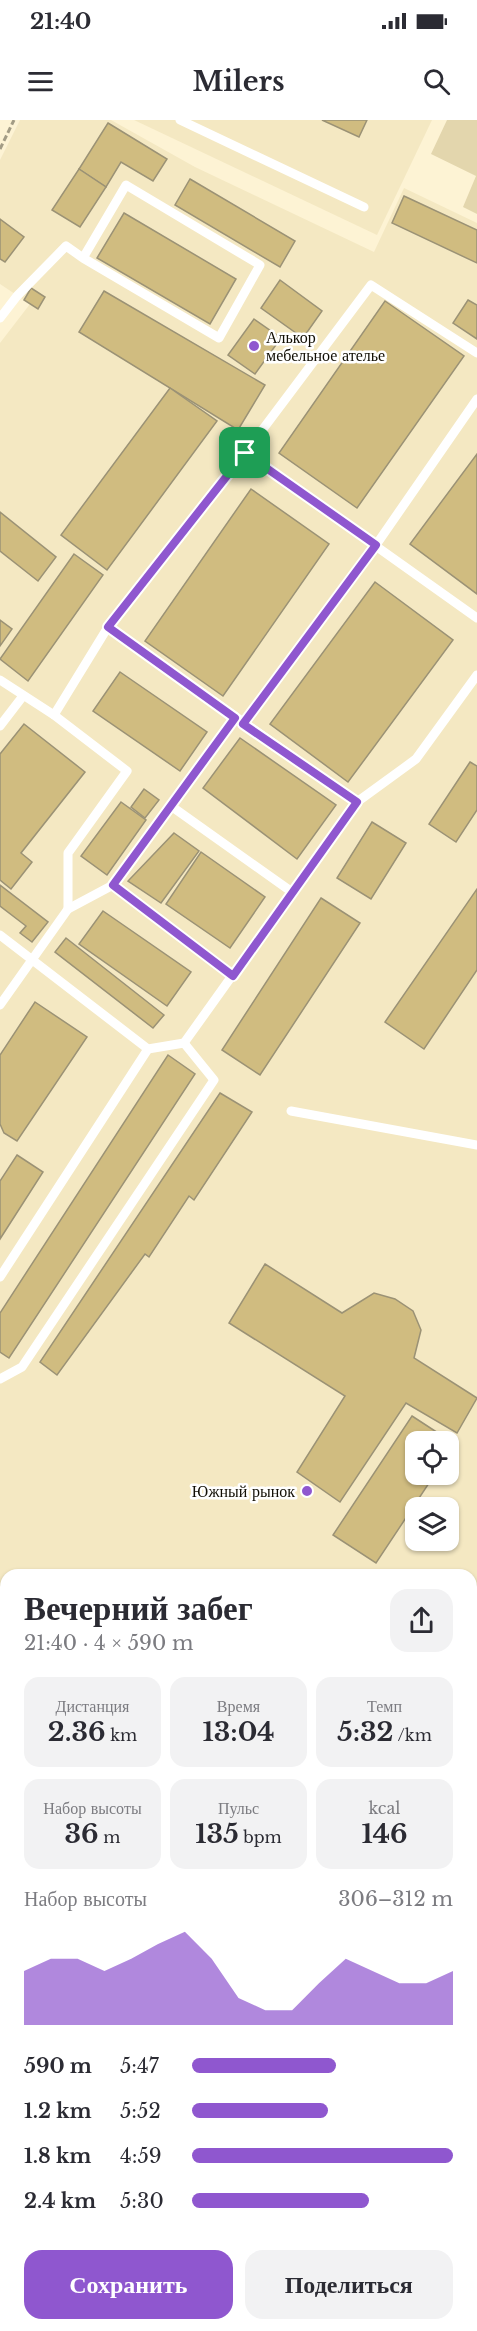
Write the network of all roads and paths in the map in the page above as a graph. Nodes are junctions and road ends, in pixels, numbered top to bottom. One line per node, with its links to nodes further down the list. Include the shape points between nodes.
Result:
1 (14, 120): 3 (path)
2 (180, 120): 4 (lane)
3 (0, 149)
4 (364, 207)
5 (83, 258): 5 (lane, via 219,339 260,265 126,185); 6 (lane, via 66,246)
6 (0, 318)
7 (477, 353): 9 (lane, via 371,285)
8 (477, 399): 10 (lane)
9 (245, 453): 10 (lane); 12 (lane)
10 (376, 545): 11 (lane); 17 (lane)
11 (477, 618)
12 (108, 627): 16 (lane); 17 (lane)
13 (477, 675): 19 (lane, via 416,759)
14 (0, 681): 15 (lane)
15 (23, 696): 16 (lane); 18 (lane)
16 (54, 715): 23 (lane, via 127,771 68,854)
17 (239, 721): 19 (lane); 20 (lane)
18 (0, 726)
19 (357, 802): 22 (lane)
20 (171, 806): 21 (lane); 22 (lane)
21 (113, 885): 23 (lane); 26 (lane)
22 (292, 892): 26 (lane)
23 (68, 909): 25 (lane)
24 (0, 935): 25 (lane)
25 (33, 960): 27 (lane); 29 (lane)
26 (233, 976): 28 (lane)
27 (0, 1005)
28 (184, 1043): 29 (lane); 33 (lane, via 214,1080 22,1367)
29 (148, 1050): 32 (lane)
30 (291, 1111): 31 (lane)
31 (477, 1144)
32 (0, 1277)
33 (0, 1379)

